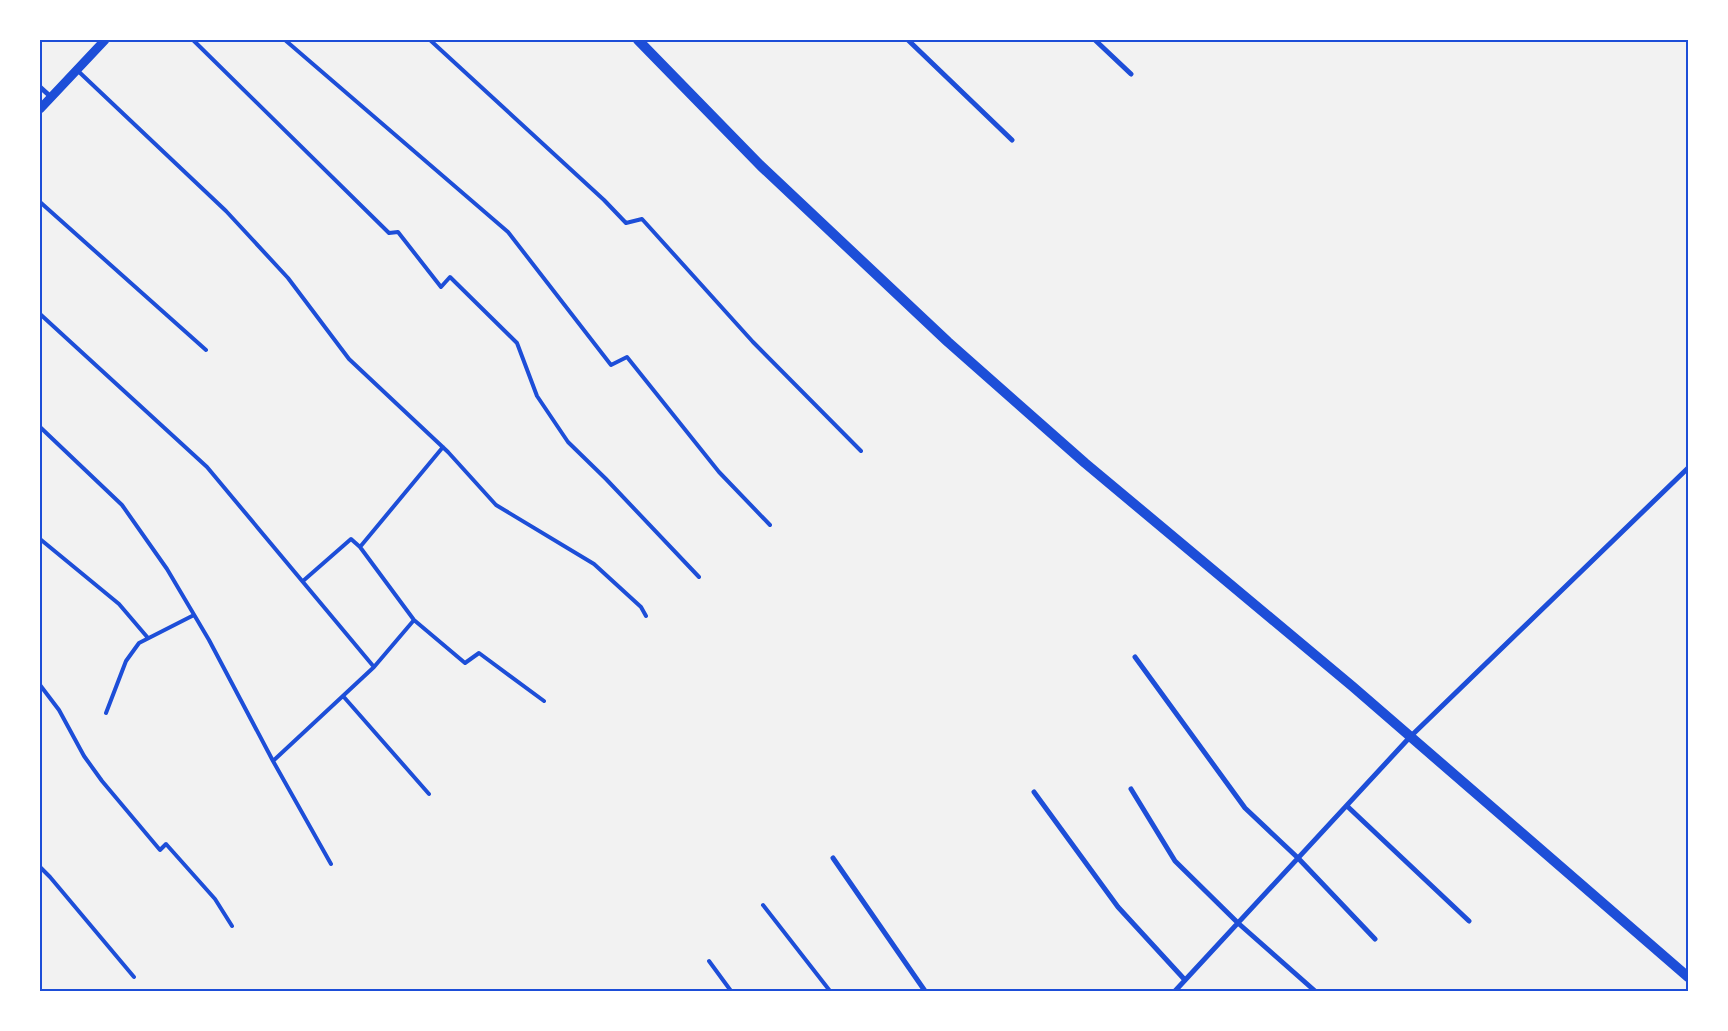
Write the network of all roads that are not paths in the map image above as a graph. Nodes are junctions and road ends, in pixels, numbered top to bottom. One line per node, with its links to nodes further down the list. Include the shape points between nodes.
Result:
1 (105, 40): 8 (street)
2 (193, 40): 24 (lane, via 389,233 398,232 441,287 450,277 518,343 537,396 568,442)
3 (285, 40): 21 (lane, via 508,232 611,365 627,357 719,472)
4 (430, 40): 19 (lane, via 626,223 642,219 754,342)
5 (638, 40): 36 (main road, via 761,166 955,348 1085,463)
6 (908, 40): 13 (street)
7 (1094, 40): 9 (street)
8 (77, 70): 11 (street); 18 (lane, via 226,211 288,278 349,359)
9 (1131, 74)
10 (40, 87): 11 (street)
11 (52, 97): 12 (street)
12 (40, 109)
13 (1012, 140)
14 (40, 202): 16 (lane)
15 (40, 314): 25 (lane, via 207,466)
16 (206, 350)
17 (40, 427): 26 (lane, via 122,505 168,569)
18 (443, 447): 23 (lane); 27 (lane, via 496,505 594,564 641,607)
19 (861, 451)
20 (1688, 468): 36 (street)
21 (770, 525)
22 (40, 539): 29 (lane, via 119,604)
23 (360, 547): 25 (lane, via 351,539); 28 (lane)
24 (699, 577)
25 (303, 581): 31 (lane)
26 (194, 615): 29 (lane); 37 (lane)
27 (646, 616)
28 (414, 620): 31 (lane); 34 (lane, via 466,663 479,653)
29 (148, 638): 35 (lane, via 138,643 126,661)
30 (1135, 657): 43 (street, via 1245,808)
31 (374, 667): 33 (lane)
32 (40, 685): 49 (lane, via 102,781 160,850 166,844 215,898)
33 (343, 696): 37 (lane); 40 (lane)
34 (544, 701)
35 (106, 713)
36 (1410, 737): 41 (street); 53 (main road)
37 (273, 761): 44 (lane)
38 (1131, 789): 48 (street, via 1175,860)
39 (1034, 792): 54 (street, via 1118,907)
40 (429, 794)
41 (1347, 806): 43 (street); 47 (street)
42 (833, 858): 57 (street)
43 (1298, 858): 48 (street); 50 (street)
44 (331, 864)
45 (40, 867): 52 (lane)
46 (763, 905): 56 (lane)
47 (1469, 921)
48 (1238, 923): 54 (street); 59 (street)
49 (232, 926)
50 (1375, 939)
51 (709, 961): 55 (lane)
52 (134, 977)
53 (1688, 977)
54 (1185, 980): 58 (street)
55 (731, 991)
56 (830, 991)
57 (925, 991)
58 (1175, 991)
59 (1315, 991)

